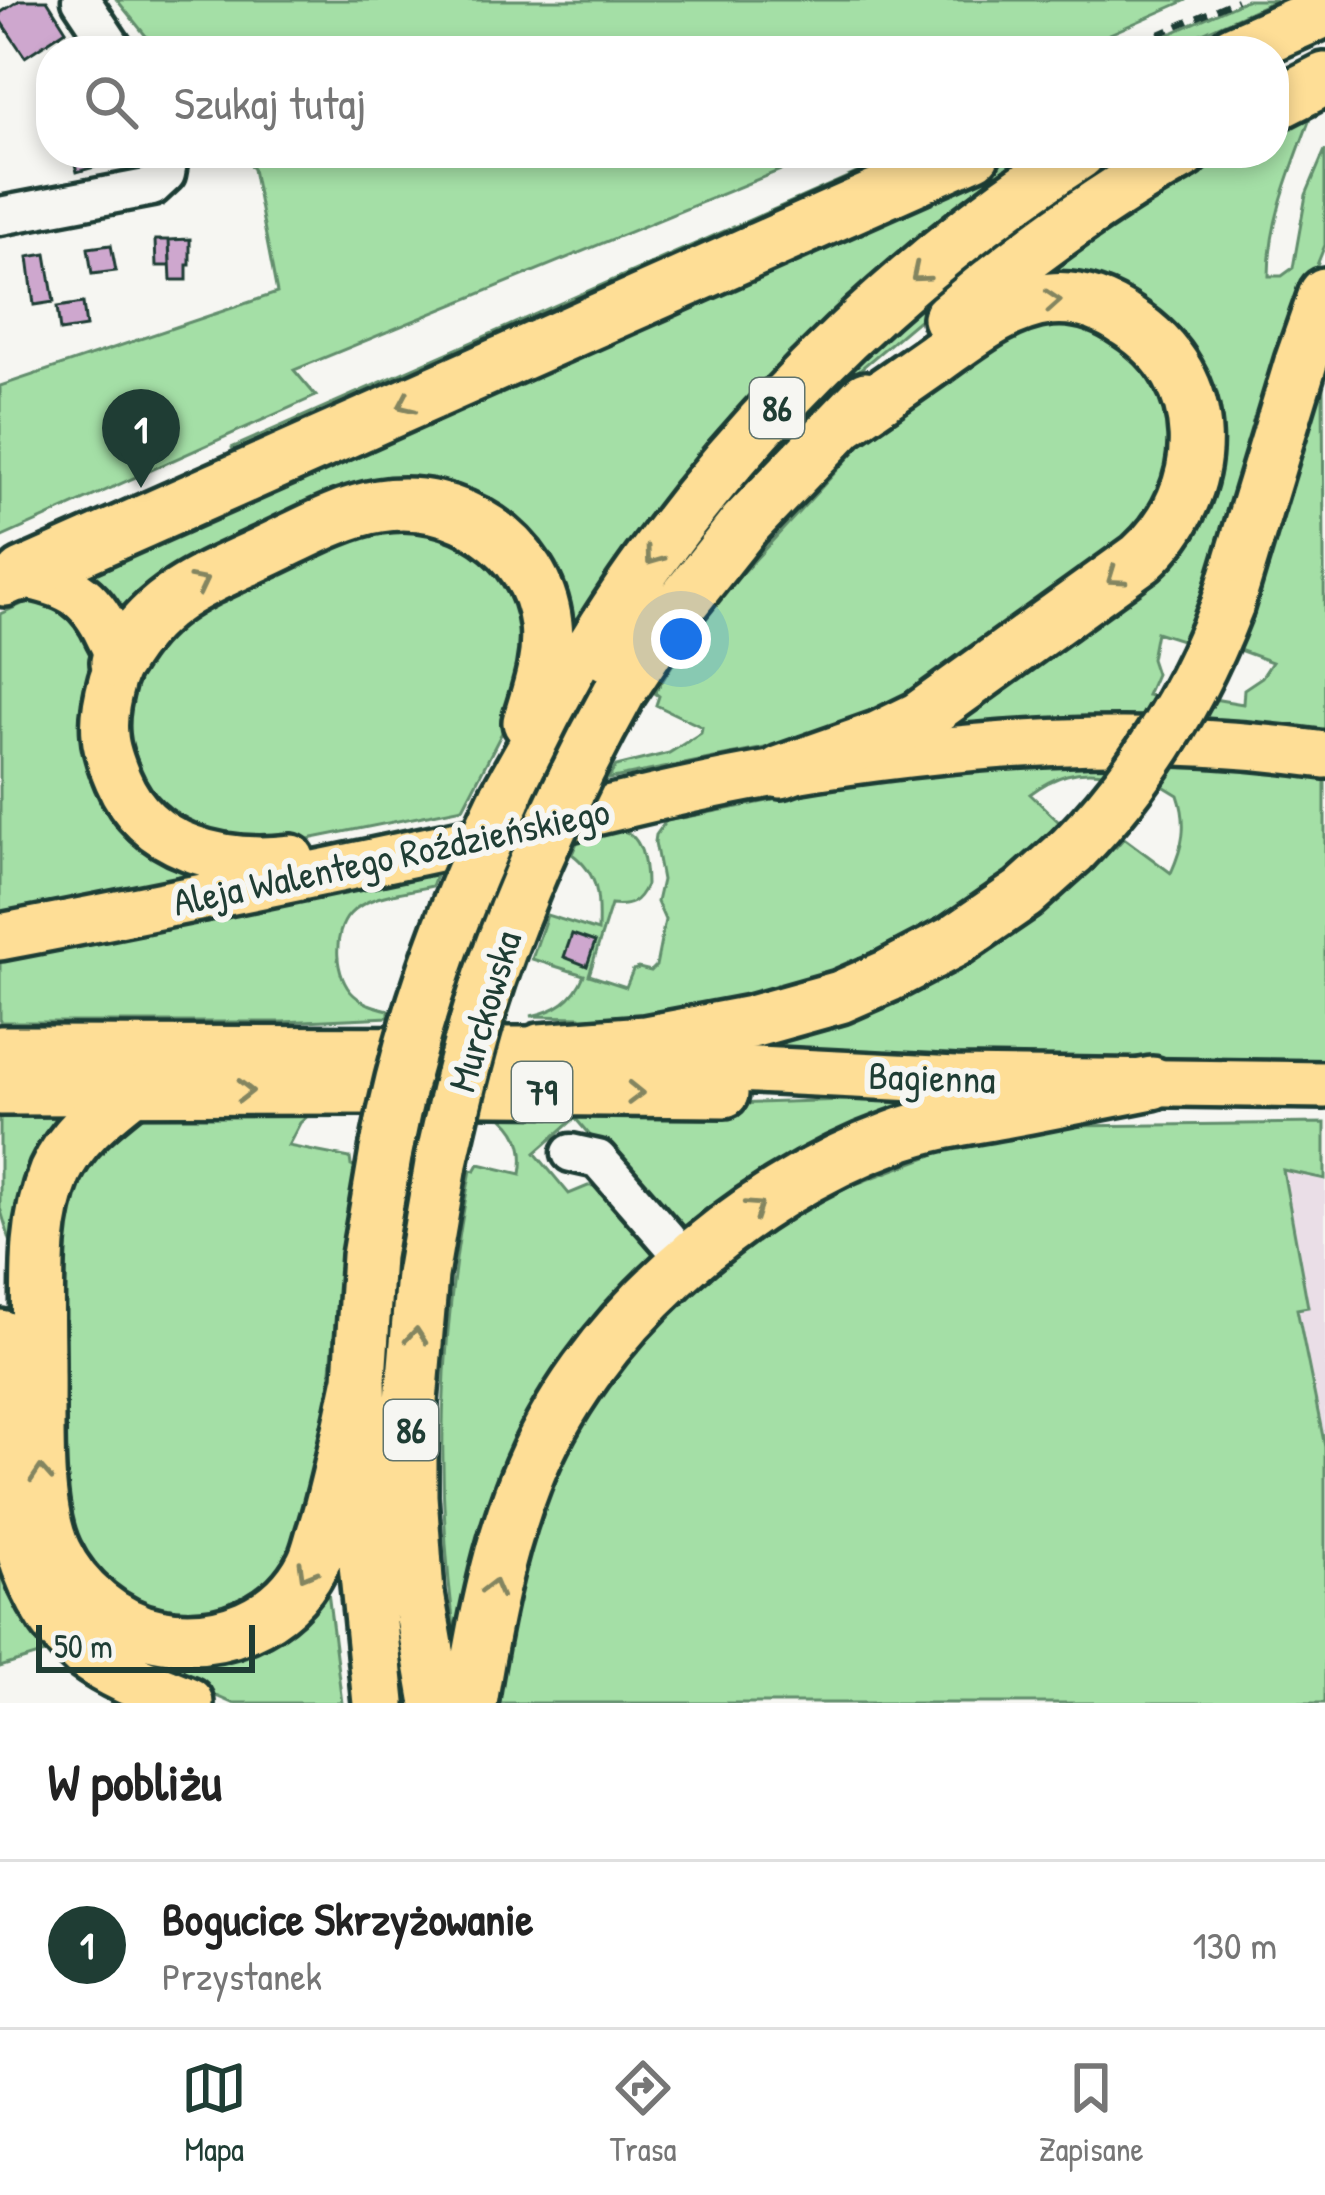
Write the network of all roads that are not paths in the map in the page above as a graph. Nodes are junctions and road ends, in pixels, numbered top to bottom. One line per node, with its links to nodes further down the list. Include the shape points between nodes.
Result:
1 (81, 0): 3 (street)
2 (1325, 11): 4 (highway)
3 (105, 36)
4 (1268, 36)
5 (1325, 79): 6 (highway)
6 (1289, 97)
7 (167, 168): 11 (street, via 152,187)
8 (940, 168): 14 (highway, one-way to 14)
9 (1058, 168): 16 (highway, 86, one-way to 16, via 956,242 784,399 648,563)
10 (1159, 168): 13 (highway, 86, via 1015,264 910,351)
11 (0, 217)
12 (1325, 294): 22 (highway, bridge, via 1204,660 1139,771 1072,850 953,942 839,997 645,1042)
13 (845, 421): 18 (highway, one-way to 18, via 983,325 1013,308 1061,298 1114,312 1162,351 1186,391 1196,439 1188,492 1161,541 1141,558 919,718); 34 (highway, Murckowska / 86, one-way to 13, bridge, via 418,1594 411,1424 422,1275 464,1061 556,812 620,691 744,525)
14 (12, 580): 15 (main road, via 69,587 86,599)
15 (117, 662): 16 (highway, one-way to 16, via 153,614 199,583 360,510 424,505 487,529 534,579 547,628); 19 (main road, via 105,715 110,763 123,792 166,838 244,861)
16 (537, 724): 31 (highway, Murckowska / 86, bridge, via 470,873 401,1072 368,1256)
17 (1325, 754): 18 (main road, via 1195,741 1052,741)
18 (781, 772): 19 (main road, Aleja Walentego Roździeńskiego)
19 (413, 853): 20 (main road, Aleja Walentego Roździeńskiego)
20 (0, 937)
21 (0, 1049): 22 (main road, 79)
22 (540, 1050): 23 (main road, Bagienna)
23 (956, 1080): 24 (main road, Bagienna / 79); 27 (main road, 79, one-way to 23, via 736,1094)
24 (1152, 1083): 25 (main road, Bagienna / 79); 29 (highway, one-way to 24, via 782,1190 892,1137)
25 (1325, 1085)
26 (0, 1092): 27 (main road, 79)
27 (128, 1092): 31 (highway, one-way to 27, via 314,1563 265,1616 221,1636 154,1634 111,1616 70,1575 44,1512 40,1232 66,1152)
28 (571, 1153): 29 (street, via 598,1160)
29 (686, 1260): 35 (highway, one-way to 29, via 506,1541 548,1431 600,1356)
30 (0, 1336): 32 (highway, via 3,1513 24,1582 80,1649)
31 (360, 1379): 33 (highway, Murckowska / 86, via 364,1554)
32 (187, 1703)
33 (380, 1703)
34 (437, 1703)
35 (471, 1703)

